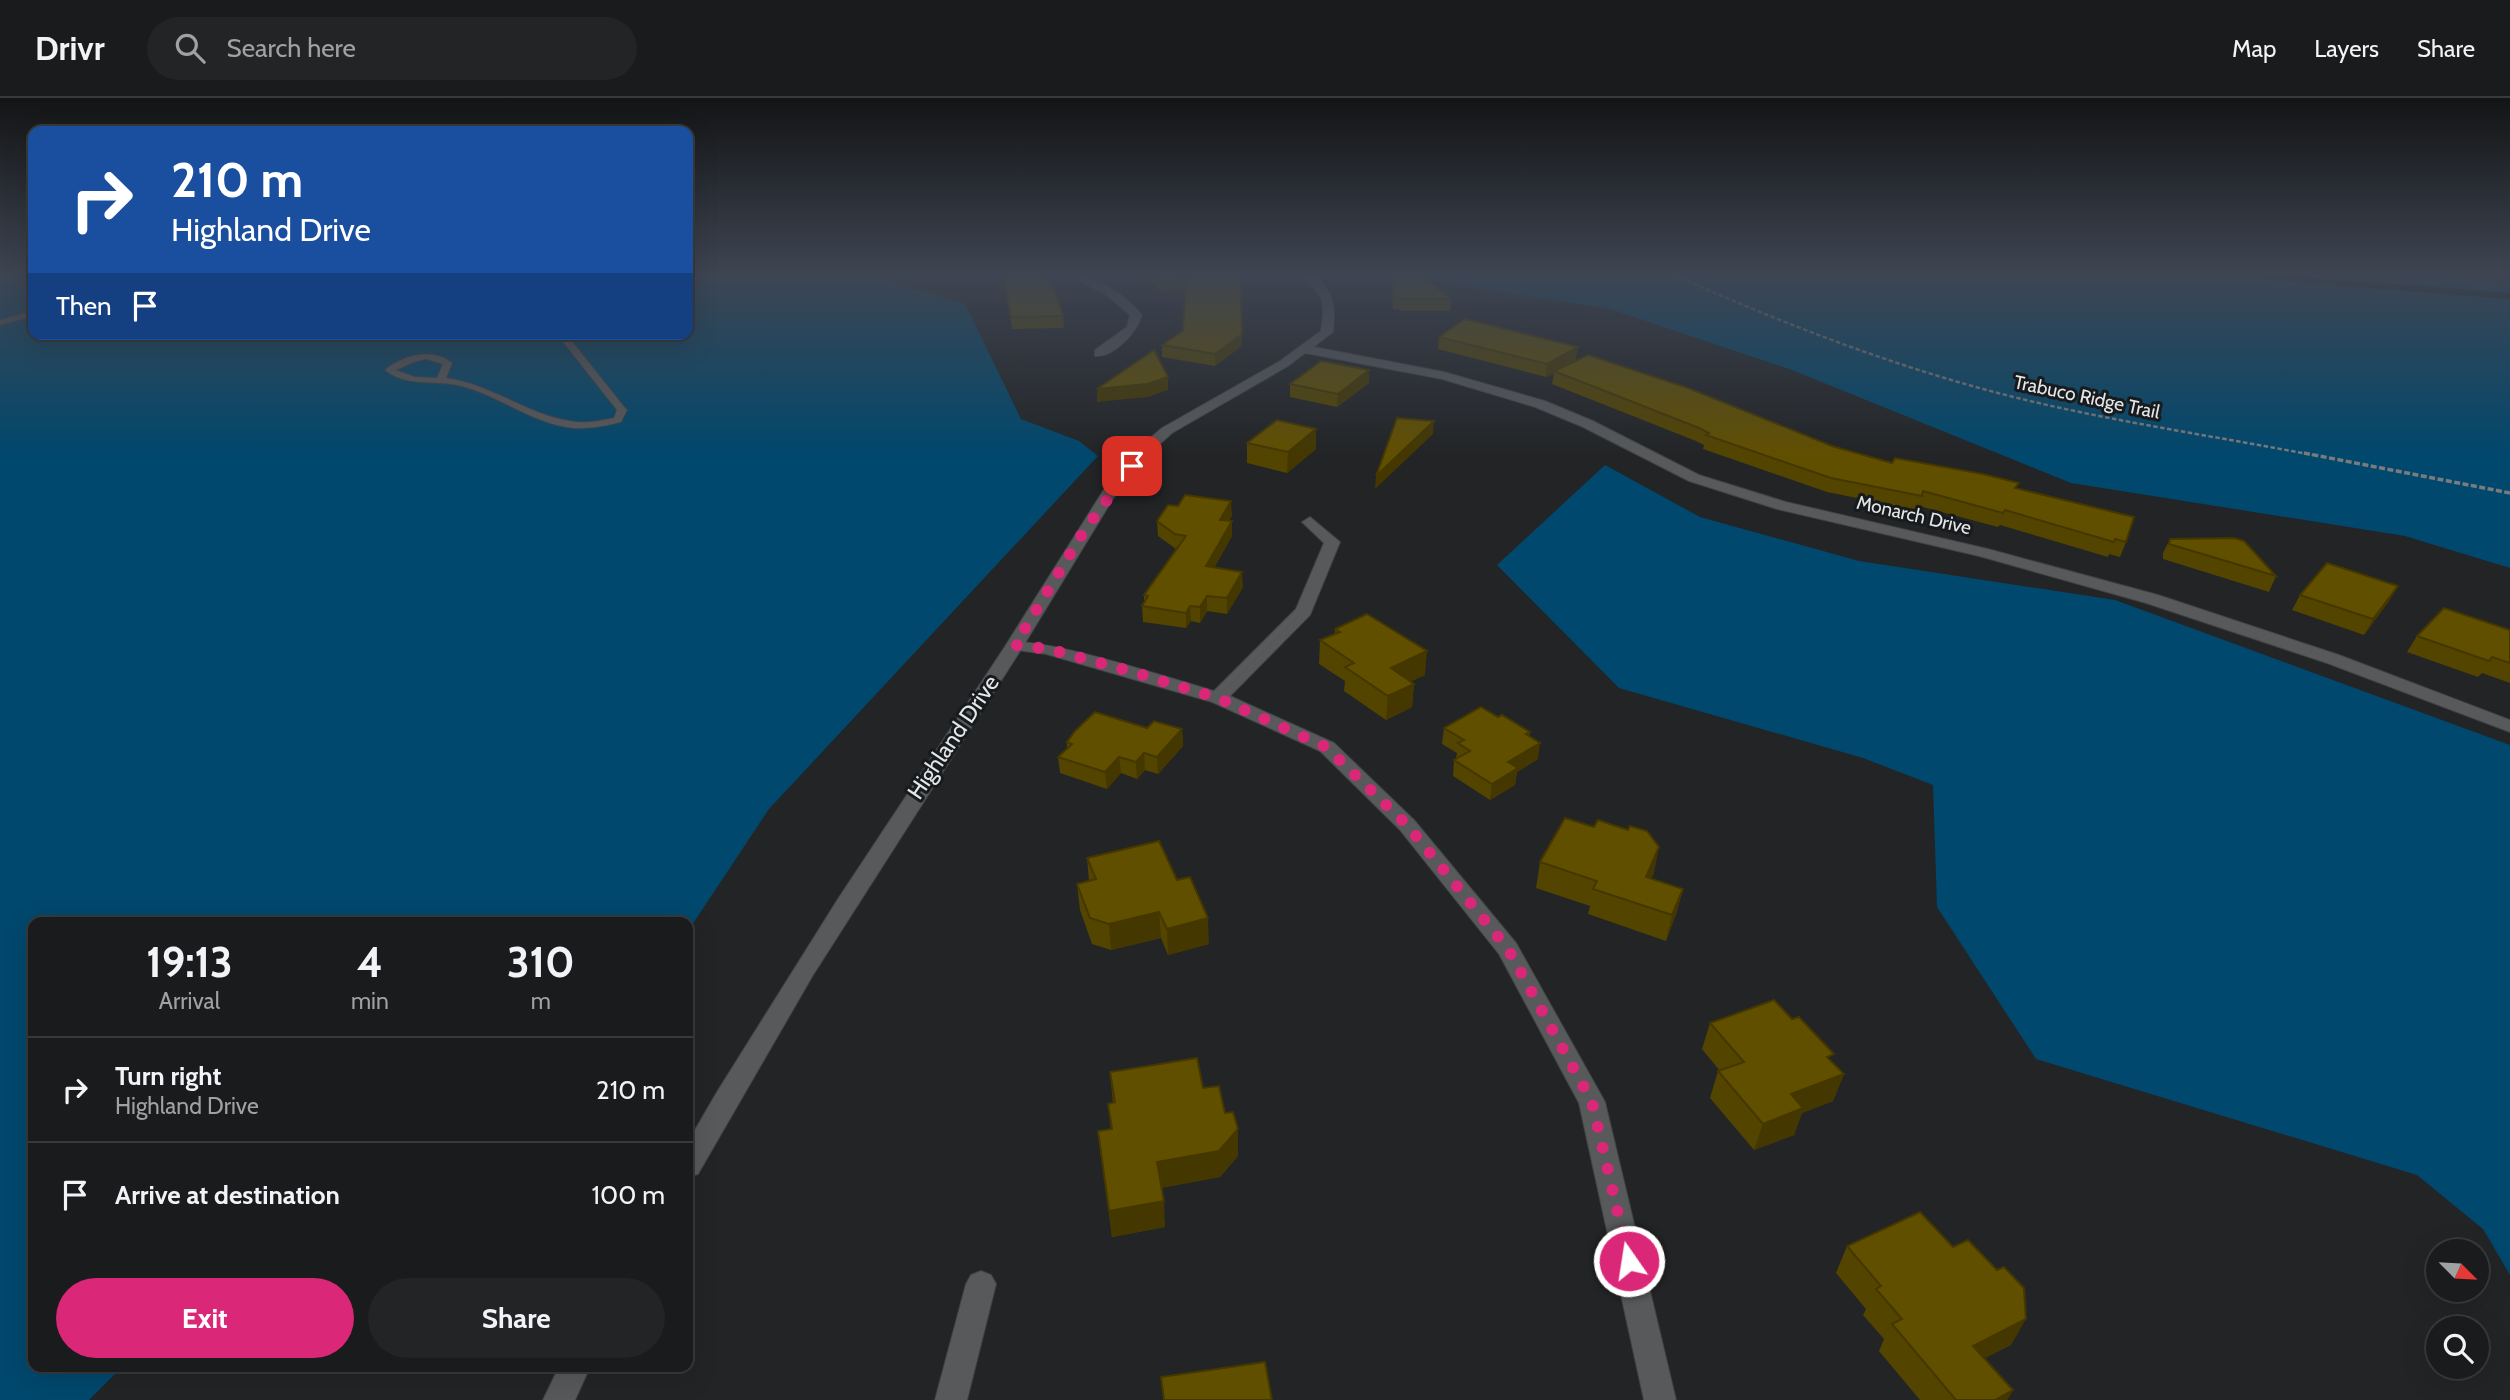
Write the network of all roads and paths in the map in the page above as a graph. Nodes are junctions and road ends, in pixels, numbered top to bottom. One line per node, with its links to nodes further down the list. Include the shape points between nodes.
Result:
1 (1123, 336): 6 (street)
2 (1323, 336): 5 (street, Highland Drive)
3 (1825, 336): 8 (path, Trabuco Ridge Trail, via 2030,401)
4 (566, 340): 7 (lane, via 622,410 618,420 598,426 547,421 485,391)
5 (1309, 350): 10 (street, Highland Drive, via 1197,412 1149,446 1099,508); 12 (street, Monarch Drive, via 1444,376 1540,404 1695,478 1782,506 1982,552 2152,599 2333,659)
6 (1100, 353)
7 (440, 380): 7 (lane, via 412,381 389,370 426,356 442,358 448,363)
8 (2510, 493)
9 (1310, 522): 11 (street, via 1332,542 1304,611)
10 (1015, 645): 11 (street, via 1061,652); 13 (street, Highland Drive, via 764,1032)
11 (1218, 698): 18 (street, via 1326,747 1407,825 1508,949 1592,1102)
12 (2510, 726)
13 (693, 1157)
14 (981, 1284): 17 (street)
15 (573, 1372): 16 (street)
16 (559, 1400)
17 (951, 1400)
18 (1660, 1400)

